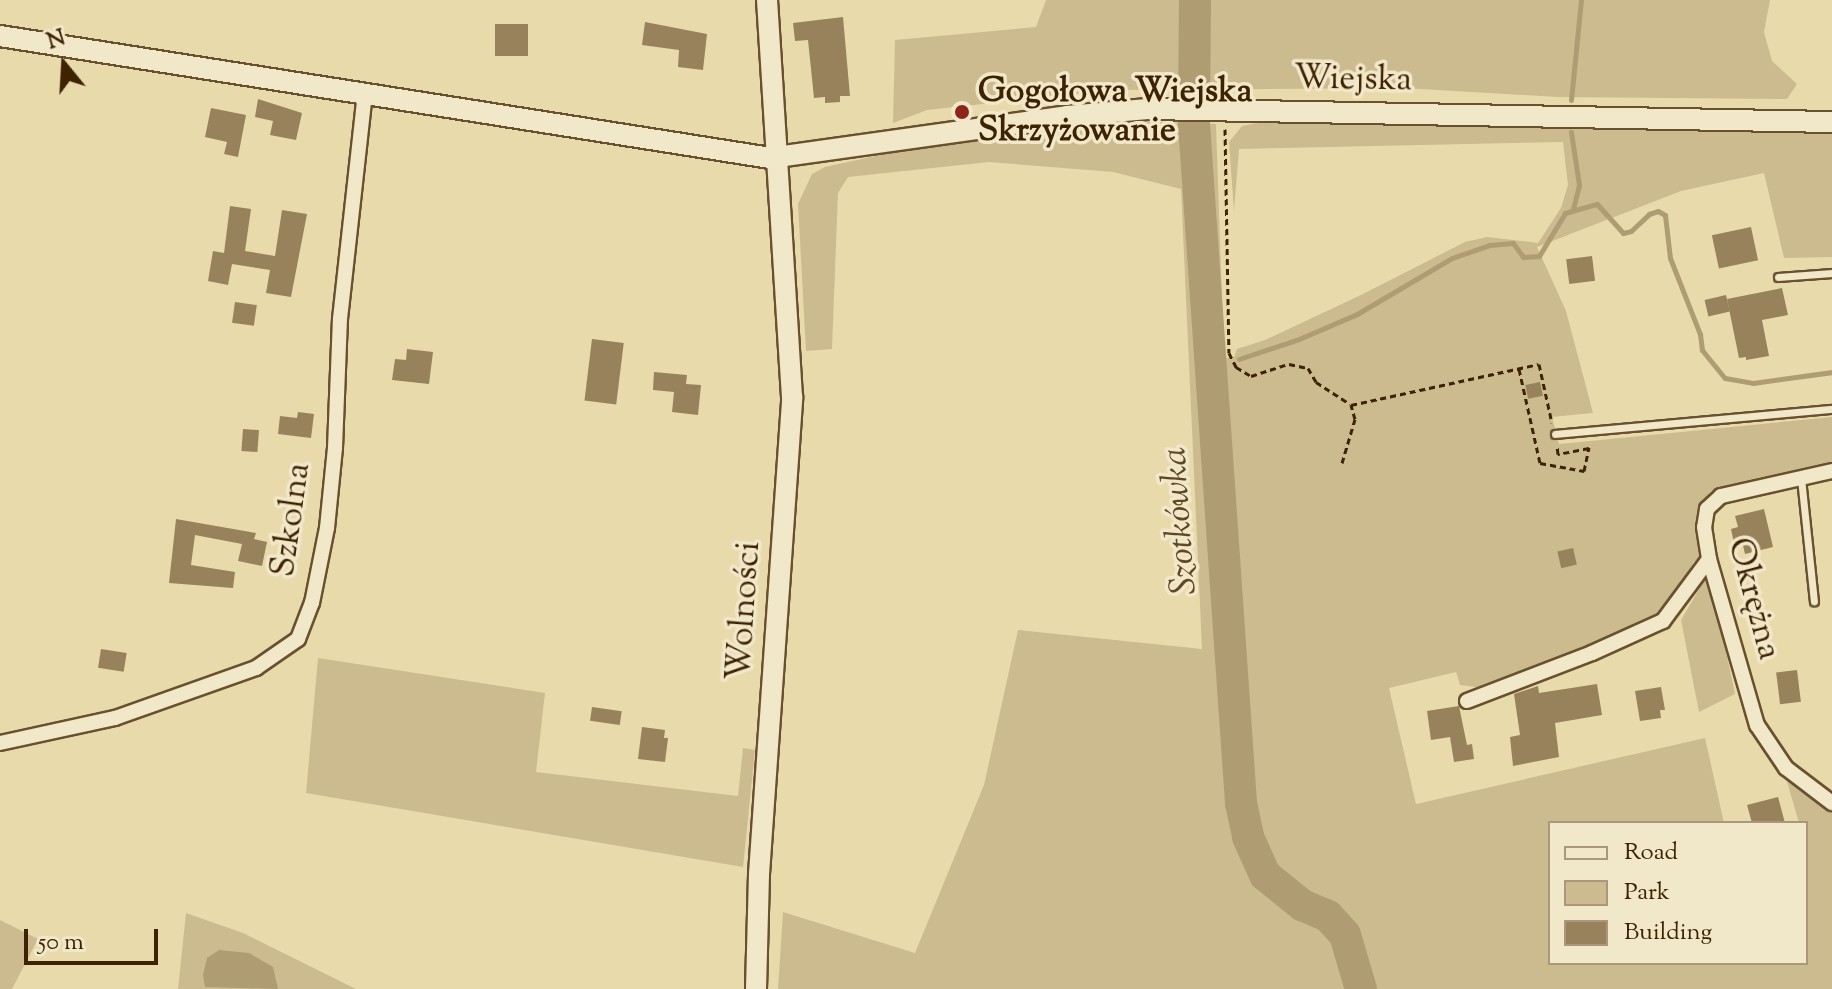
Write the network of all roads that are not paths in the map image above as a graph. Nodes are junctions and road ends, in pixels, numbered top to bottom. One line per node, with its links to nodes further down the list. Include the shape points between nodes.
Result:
1 (767, 0): 5 (street, Wolności)
2 (0, 36): 3 (street)
3 (365, 91): 5 (street, Wiejska); 15 (street, Szkolna, via 340,319 327,528 312,603 298,639 256,668 115,718)
4 (1832, 122): 5 (street, Wiejska, via 1174,109 1067,116)
5 (779, 158): 17 (street, Wolności, via 792,397)
6 (1832, 273): 7 (lane)
7 (1778, 277)
8 (1832, 409): 9 (lane)
9 (1555, 434)
10 (1832, 471): 11 (street, Okrężna)
11 (1801, 478): 12 (street, Okrężna, via 1721,496 1707,509); 13 (lane)
12 (1709, 559): 14 (street, via 1663,621); 16 (street, Okrężna, via 1757,725 1786,768)
13 (1814, 601)
14 (1467, 701)
15 (0, 743)
16 (1832, 803)
17 (756, 989)

